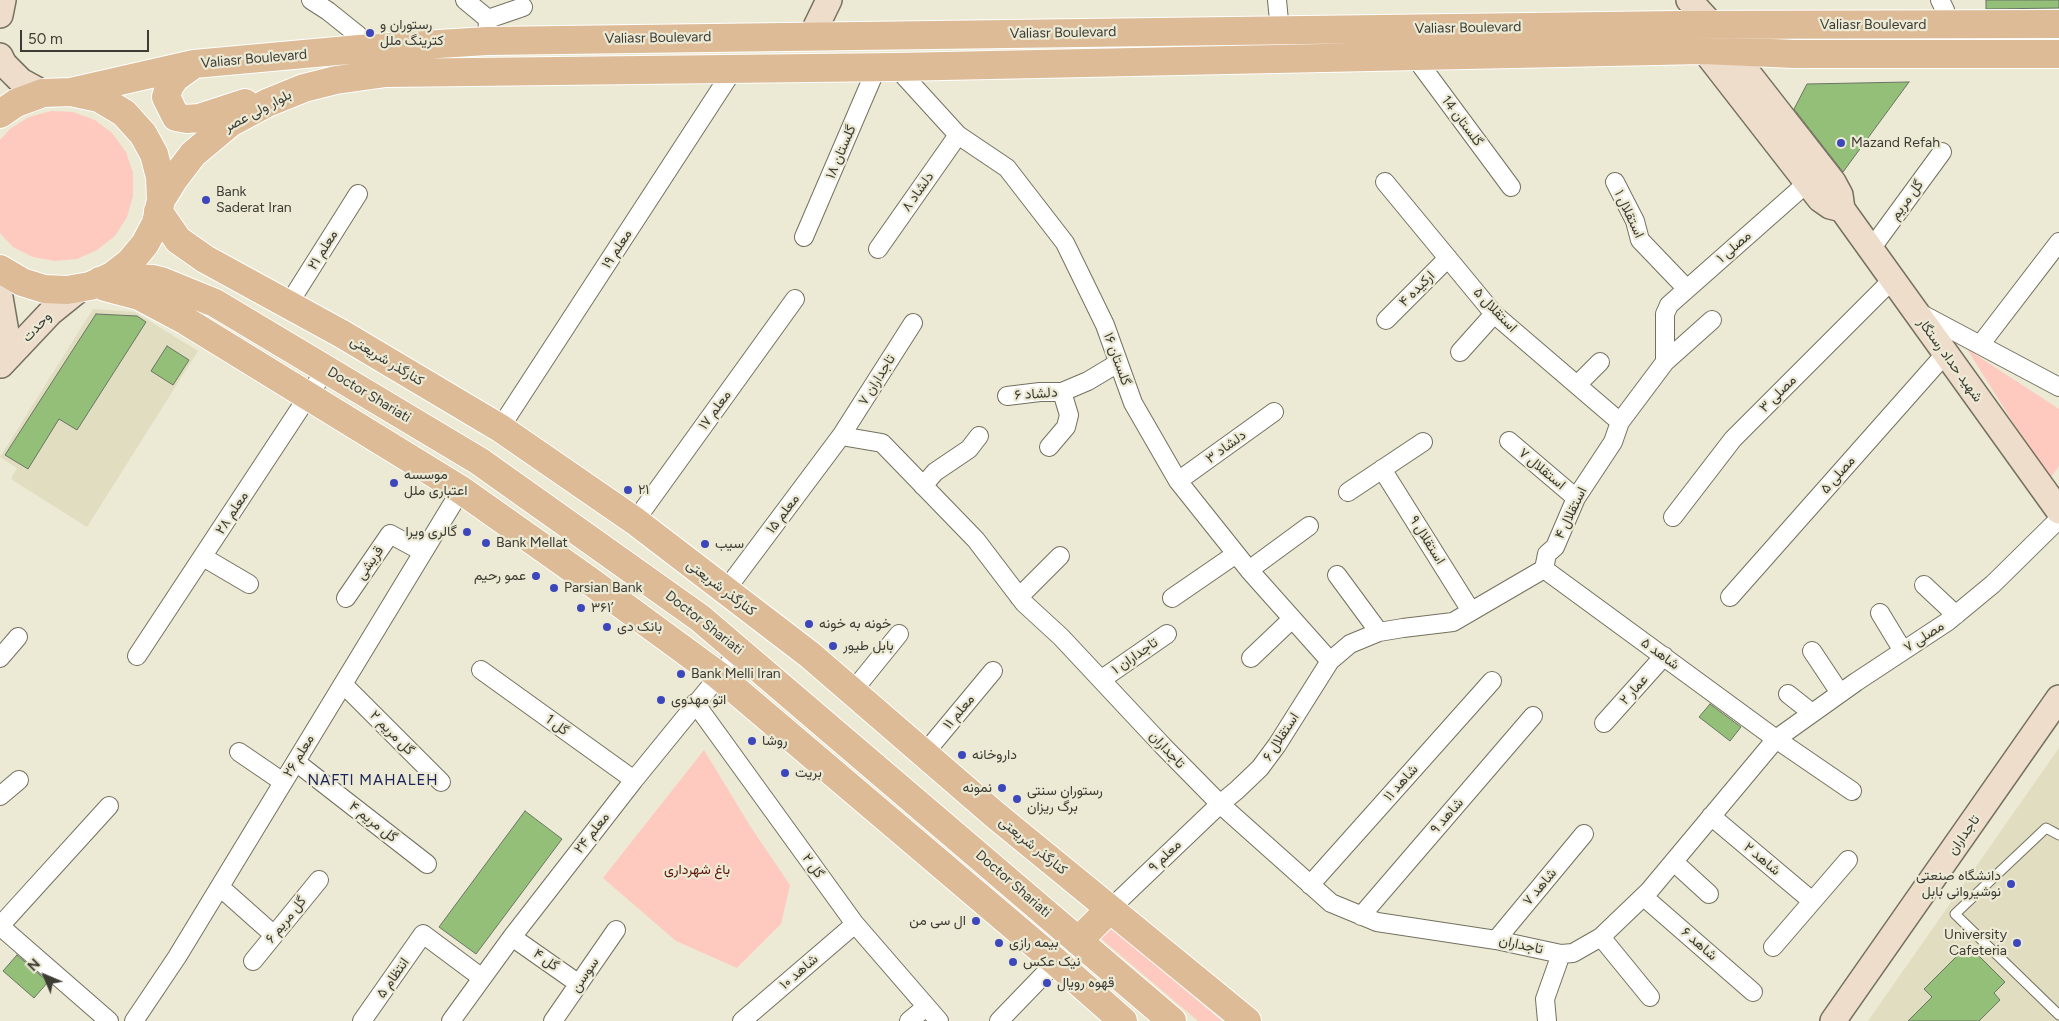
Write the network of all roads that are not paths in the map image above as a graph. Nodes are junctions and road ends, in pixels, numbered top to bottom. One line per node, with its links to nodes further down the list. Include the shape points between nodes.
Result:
1 (2, 0): 9 (main road)
2 (311, 0): 14 (street, via 358,36)
3 (465, 0): 12 (street)
4 (829, 0): 13 (main road)
5 (1689, 0): 10 (main road)
6 (523, 7): 12 (street)
7 (1280, 10): 10 (main road, Valiasr Boulevard); 13 (main road, Valiasr Boulevard)
8 (1942, 13): 10 (main road, Valiasr Boulevard); 11 (main road, Valiasr Boulevard)
9 (0, 15)
10 (1724, 24): 15 (main road)
11 (2059, 24)
12 (488, 30): 13 (main road, Valiasr Boulevard); 14 (main road, Valiasr Boulevard)
13 (812, 36)
14 (359, 49): 19 (main road, Valiasr Boulevard)
15 (1717, 50): 16 (main road, Valiasr Boulevard, via 1794,54); 18 (main road, Valiasr Boulevard); 30 (main road); 34 (main road, شهید حداد رستگار, via 1833,182)
16 (2059, 54)
17 (0, 56): 24 (main road, via 21,81)
18 (1414, 56): 20 (main road, Valiasr Boulevard); 31 (street, گلستان 14)
19 (194, 64): 22 (main road, via 169,86 166,97 176,117 199,118); 23 (main road, Valiasr Boulevard)
20 (886, 67): 21 (main road, Valiasr Boulevard); 26 (street, گلستان ۱۶); 35 (street, گلستان ۱۸)
21 (733, 70): 22 (main road, بلوار ولی عصر, via 386,73); 68 (street, معلم ۱۹)
22 (304, 88): 33 (main road, بلوار ولی عصر, via 267,103 216,134 193,154)
23 (71, 92): 24 (main road); 33 (main road, via 99,98 124,113 143,134 154,154 160,177)
24 (42, 93): 25 (main road)
25 (5, 108)
26 (958, 134): 37 (street, دلشاد ۸); 58 (street, گلستان ۱۶, via 1007,168 1065,244 1105,325)
27 (1942, 152): 38 (street, گل مریم)
28 (1386, 182): 39 (street, استقلال ۵)
29 (1615, 182): 43 (street, استقلال ۱, via 1635,222 1640,240)
30 (1807, 183): 34 (main road, via 1820,199 1830,206); 43 (street, مصلی ۱)
31 (1511, 187)
32 (358, 194): 47 (street, معلم ۲۱)
33 (159, 206): 42 (main road, via 156,223 136,256 112,276); 46 (main road, via 161,227 171,249); 47 (main road, کنارگذر شریعتی, via 170,231 189,248)
34 (1842, 208): 38 (main road, شهید حداد رستگار)
35 (804, 236)
36 (2059, 242): 53 (street)
37 (878, 248)
38 (1871, 249): 41 (main road, شهید حداد رستگار)
39 (1448, 258): 49 (street, استقلال ۵); 50 (street, ارکیده ۴)
40 (0, 269): 42 (main road, via 22,282 44,289 67,290)
41 (1893, 279): 48 (main road, شهید حداد رستگار); 81 (street, مصلی ۳, via 1733,439)
42 (91, 285): 46 (main road, via 128,278 152,279); 59 (main road, وحدت, via 51,312); 64 (main road, via 139,296)
43 (1686, 288): 57 (street, مصلی ۱, via 1669,305 1666,314)
44 (0, 297): 59 (main road, وحدت, via 7,338)
45 (795, 299): 83 (street, معلم ۱۷)
46 (215, 303): 60 (main road, Doctor Shariati)
47 (288, 305): 68 (main road, کنارگذر شریعتی)
48 (1915, 310): 53 (street); 55 (main road, شهید حداد رستگار)
49 (1494, 314): 54 (street); 61 (street, استقلال ۵)
50 (1386, 320)
51 (1712, 320): 57 (street, استقلال ۴)
52 (912, 323): 69 (street, تاجداران ۷)
53 (1980, 345): 62 (street)
54 (1460, 352)
55 (1946, 353): 80 (main road, شهید حداد رستگار); 96 (street, مصلی ۵)
56 (1600, 362): 61 (street)
57 (1665, 362): 67 (street, استقلال ۴)
58 (1118, 363): 63 (street, دلشاد ۶); 75 (street, گلستان ۱۶, via 1133,403)
59 (1, 366)
60 (326, 369): 64 (street, معلم ۲۸); 107 (main road, Doctor Shariati, via 480,461)
61 (1577, 385): 67 (street, استقلال ۵)
62 (2059, 387)
63 (1062, 392): 65 (street, دلشاد ۶); 73 (street, via 1069,415 1066,427)
64 (308, 396): 77 (main road); 88 (street, معلم ۲۸)
65 (1007, 396)
66 (1274, 412): 75 (street, دلشاد ۳)
67 (1620, 422): 79 (street, استقلال ۴, via 1613,442)
68 (500, 428): 83 (main road, کنارگذر شریعتی)
69 (841, 436): 76 (street, تاجداران, via 882,443); 94 (street, معلم ۱۵)
70 (979, 436): 76 (street, via 969,449 935,472)
71 (1509, 441): 79 (street, استقلال ۷)
72 (1423, 442): 74 (street)
73 (1049, 447)
74 (1382, 469): 78 (street); 99 (street, استقلال ۹)
75 (1178, 481): 86 (street, گلستان ۱۶)
76 (923, 486): 95 (street, تاجداران, via 976,540)
77 (460, 490): 85 (street, معلم ۲۶); 117 (main road)
78 (1348, 492)
79 (1576, 498): 89 (street, استقلال ۴, via 1555,547 1547,554)
80 (2059, 510)
81 (1673, 516)
82 (2059, 519): 101 (street, مصلی ۷, via 1993,584)
83 (635, 521): 94 (main road, کنارگذر شریعتی)
84 (1310, 526): 90 (street)
85 (423, 552): 97 (street, قریشی, via 390,534); 120 (street, معلم ۲۶)
86 (1236, 554): 90 (street, گلستان ۱۶); 98 (street)
87 (1060, 556): 95 (street)
88 (203, 557): 92 (street); 110 (street, معلم ۲۸)
89 (1544, 569): 99 (street); 111 (street, شاهد ۵)
90 (1249, 570): 102 (street, گلستان ۱۶)
91 (1337, 575): 103 (street)
92 (249, 584)
93 (1924, 585): 101 (street)
94 (725, 591): 121 (main road, کنارگذر شریعتی, via 810,655)
95 (1019, 597): 118 (street, تاجداران)
96 (1730, 597)
97 (346, 598)
98 (1172, 598)
99 (1471, 611): 103 (street, via 1454,622)
100 (1880, 613): 109 (street)
101 (1956, 615): 109 (street, مصلی ۷)
102 (1292, 619): 113 (street); 114 (street, گلستان ۱۶)
103 (1379, 632): 114 (street, via 1350,644)
104 (899, 634): 121 (street)
105 (1167, 634): 118 (street, تاجداران ۱)
106 (18, 638): 112 (street)
107 (740, 650): 117 (street, معلم ۲۴); 162 (main road, Doctor Shariati)
108 (1812, 651): 123 (street)
109 (1903, 651): 123 (street, مصلی ۷)
110 (137, 656)
111 (1664, 656): 128 (street, عمار ۲); 129 (street, شاهد ۵)
112 (0, 658)
113 (1251, 658)
114 (1330, 661): 139 (street, استقلال ۶, via 1260,768)
115 (481, 670): 134 (street, گل 1)
116 (993, 671): 131 (street, معلم ۱۱)
117 (718, 675): 124 (street, معلم ۲۴); 166 (main road)
118 (1102, 679): 139 (street, تاجداران)
119 (1492, 681): 148 (street, شاهد ۱۱)
120 (343, 684): 132 (street, معلم ۲۶); 136 (street, گل مریم ۲)
121 (852, 692): 131 (main road, کنارگذر شریعتی)
122 (1788, 694): 126 (street)
123 (1840, 694): 126 (street, مصلی ۷)
124 (695, 704): 134 (street, معلم ۲۴); 155 (street, گل ۲)
125 (2057, 706): 186 (main road, تاجداران)
126 (1812, 713): 129 (street, مصلی ۷)
127 (1533, 716): 154 (street, شاهد ۹)
128 (1604, 724)
129 (1776, 739): 137 (street, شاهد ۵); 141 (street, مصلی ۷)
130 (239, 752): 135 (street)
131 (924, 754): 153 (main road, کنارگذر شریعتی)
132 (296, 762): 135 (street, معلم ۲۶); 146 (street, گل مریم ۴)
133 (18, 780): 138 (street)
134 (634, 780): 159 (street, معلم ۲۴)
135 (284, 782): 149 (street, معلم ۲۶)
136 (441, 782)
137 (1852, 791)
138 (0, 796)
139 (1220, 804): 148 (street, تاجداران); 153 (street, معلم ۹)
140 (109, 806): 156 (street)
141 (1711, 816): 145 (street, مصلی ۷); 152 (street, شاهد ۲)
142 (1584, 834): 161 (street, شاهد ۷)
143 (2059, 835): 172 (lane, via 2046,828 1955,914)
144 (1848, 860): 152 (street)
145 (1674, 862): 150 (street); 151 (street, مصلی ۷)
146 (427, 864)
147 (319, 880): 158 (street, گل مریم ۶)
148 (1310, 885): 154 (street, تاجداران, via 1331,903)
149 (220, 887): 158 (street); 174 (street, معلم ۲۶)
150 (1709, 894)
151 (1644, 897): 160 (street, مصلی ۷); 169 (street, شاهد ۶)
152 (1812, 901): 163 (street)
153 (1110, 909): 162 (main road); 184 (main road, کنارگذر شریعتی)
154 (1362, 916): 161 (street, تاجداران, via 1377,922)
155 (856, 924): 171 (street, گل ۲); 178 (street, شاهد ۱۰)
156 (0, 926): 173 (street)
157 (616, 930): 168 (street, سوسن)
158 (274, 935): 165 (street, گل مریم ۶)
159 (512, 936): 167 (street, معلم ۲۴); 168 (street, گل ۴)
160 (1601, 938): 164 (street, مصلی ۷, via 1573,953); 170 (street)
161 (1496, 940): 164 (street, تاجداران)
162 (1078, 941): 183 (main road, Doctor Shariati)
163 (1773, 947)
164 (1561, 954): 185 (street, via 1545,998)
165 (253, 961)
166 (1056, 962): 181 (street); 182 (main road)
167 (482, 978): 175 (street, انتظام ۵, via 423,934); 176 (street, معلم ۲۴)
168 (579, 984): 177 (street, سوسن)
169 (1753, 992)
170 (1650, 998)
171 (926, 1007): 179 (street); 180 (street, گل ۲)
172 (2059, 1015)
173 (109, 1021)
174 (134, 1021)
175 (362, 1021)
176 (451, 1021)
177 (553, 1021)
178 (742, 1021)
179 (909, 1021)
180 (939, 1021)
181 (998, 1021)
182 (1123, 1021)
183 (1172, 1021)
184 (1247, 1021)
185 (1547, 1021)
186 (1833, 1021)

